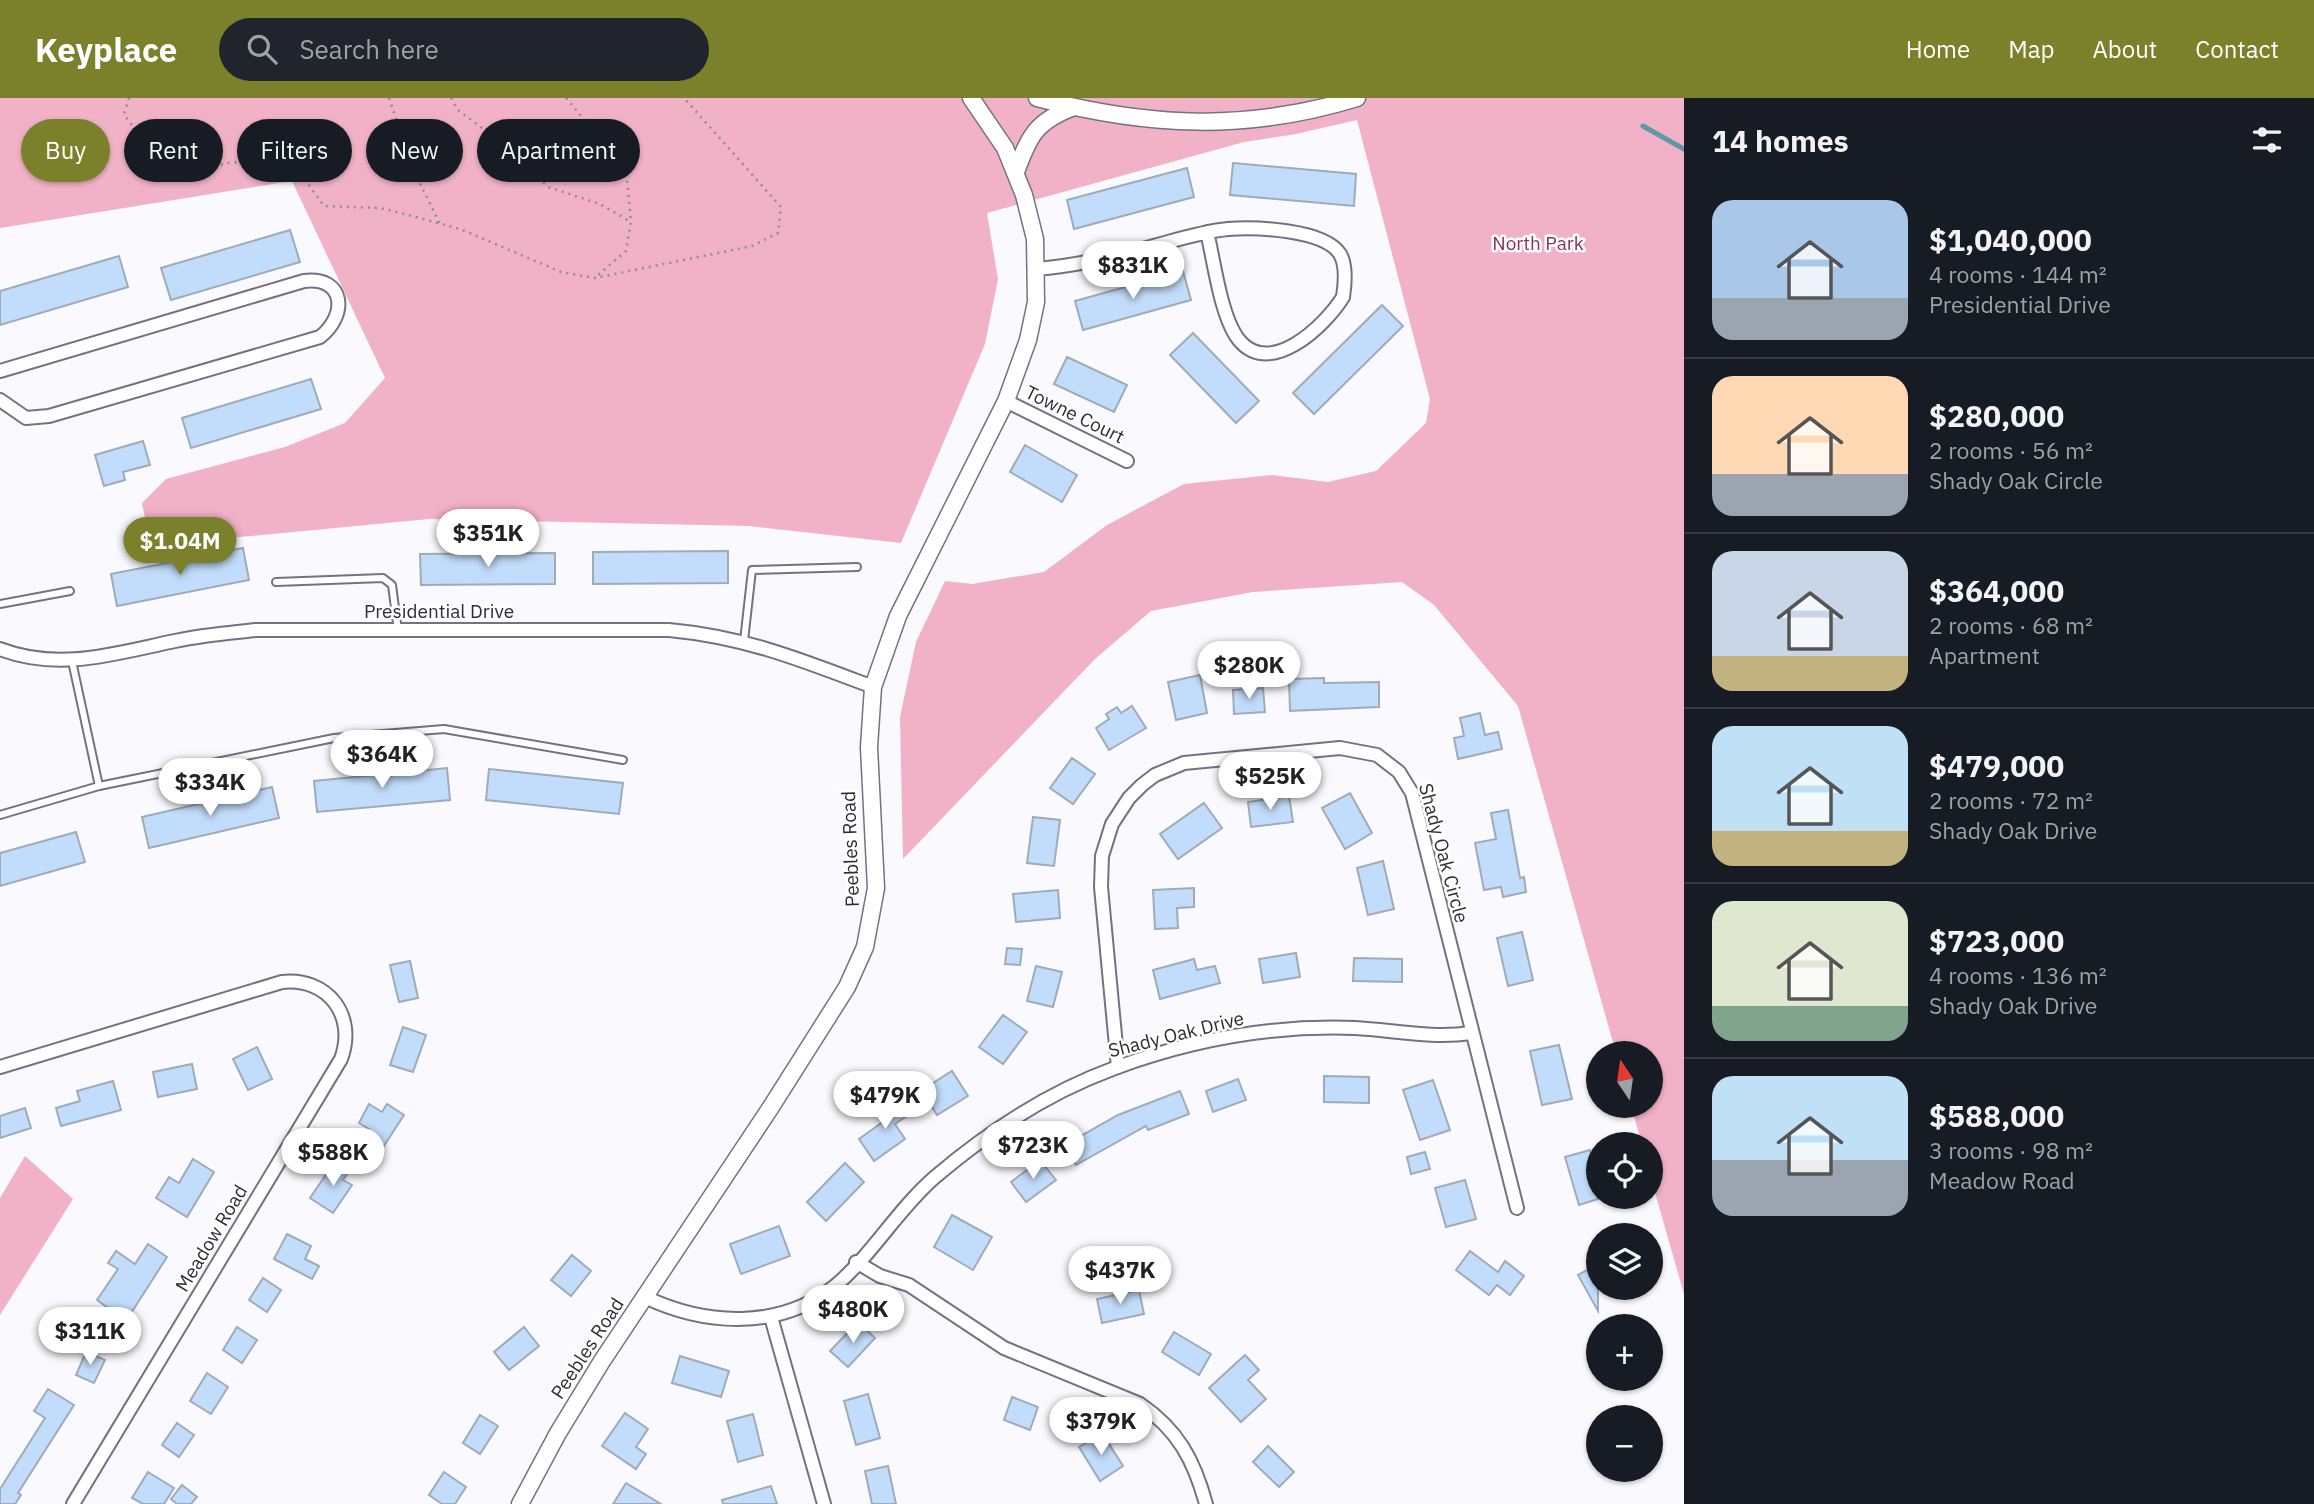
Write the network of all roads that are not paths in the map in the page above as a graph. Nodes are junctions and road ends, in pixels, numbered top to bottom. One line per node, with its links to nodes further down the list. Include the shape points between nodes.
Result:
1 (971, 98): 5 (street, Peebles Road, via 993,126)
2 (1037, 98): 4 (street)
3 (1357, 98): 4 (street, via 1246,122 1162,119)
4 (1074, 107): 5 (street, via 1035,130)
5 (1016, 172): 7 (street, Peebles Road, via 1032,227)
6 (1207, 232): 6 (street, via 1261,230 1320,238 1340,254 1346,280 1343,297 1295,346 1268,353 1243,345 1229,323); 7 (street, via 1095,261)
7 (1037, 269): 10 (street, Peebles Road, via 1033,321)
8 (0, 372): 9 (street, via 304,281 330,286 339,301 336,319 320,337 49,416 26,418)
9 (0, 400)
10 (1006, 401): 11 (street, Towne Court); 20 (street, Peebles Road, via 898,616)
11 (1127, 461)
12 (857, 567): 17 (lane, via 752,570)
13 (275, 582): 16 (lane, via 383,578 391,585)
14 (70, 591): 15 (lane)
15 (0, 604)
16 (398, 631): 17 (street, Presidential Drive, via 645,629); 19 (street, Presidential Drive, via 256,630)
17 (744, 641): 20 (street, Presidential Drive)
18 (0, 649): 19 (street, Presidential Drive)
19 (72, 661): 22 (lane)
20 (873, 687): 29 (street, Peebles Road, via 869,747 876,888 865,947 834,1009)
21 (623, 760): 22 (lane, via 444,729 334,738)
22 (99, 786): 23 (lane)
23 (0, 815)
24 (1471, 1033): 26 (street, Shady Oak Drive, via 1280,1030 1200,1044); 26 (street, Shady Oak Circle, via 1406,782 1390,764 1366,751 1305,750 1177,766 1142,785 1119,811 1106,838 1101,871); 27 (street, Shady Oak Circle)
25 (0, 1067): 31 (street, Meadow Road, via 282,982 303,982 323,990 338,1006 346,1026 341,1059)
26 (1118, 1067): 28 (street, Shady Oak Drive, via 1036,1105 970,1149 911,1200)
27 (1517, 1208)
28 (856, 1262): 30 (street, Shady Oak Drive, via 818,1297); 34 (street, via 909,1285 1004,1348 1140,1404 1156,1415 1192,1459)
29 (645, 1297): 30 (street, Shady Oak Drive, via 707,1317); 32 (street, Peebles Road, via 558,1433)
30 (771, 1317): 33 (street)
31 (73, 1504)
32 (520, 1504)
33 (824, 1504)
34 (1206, 1504)

